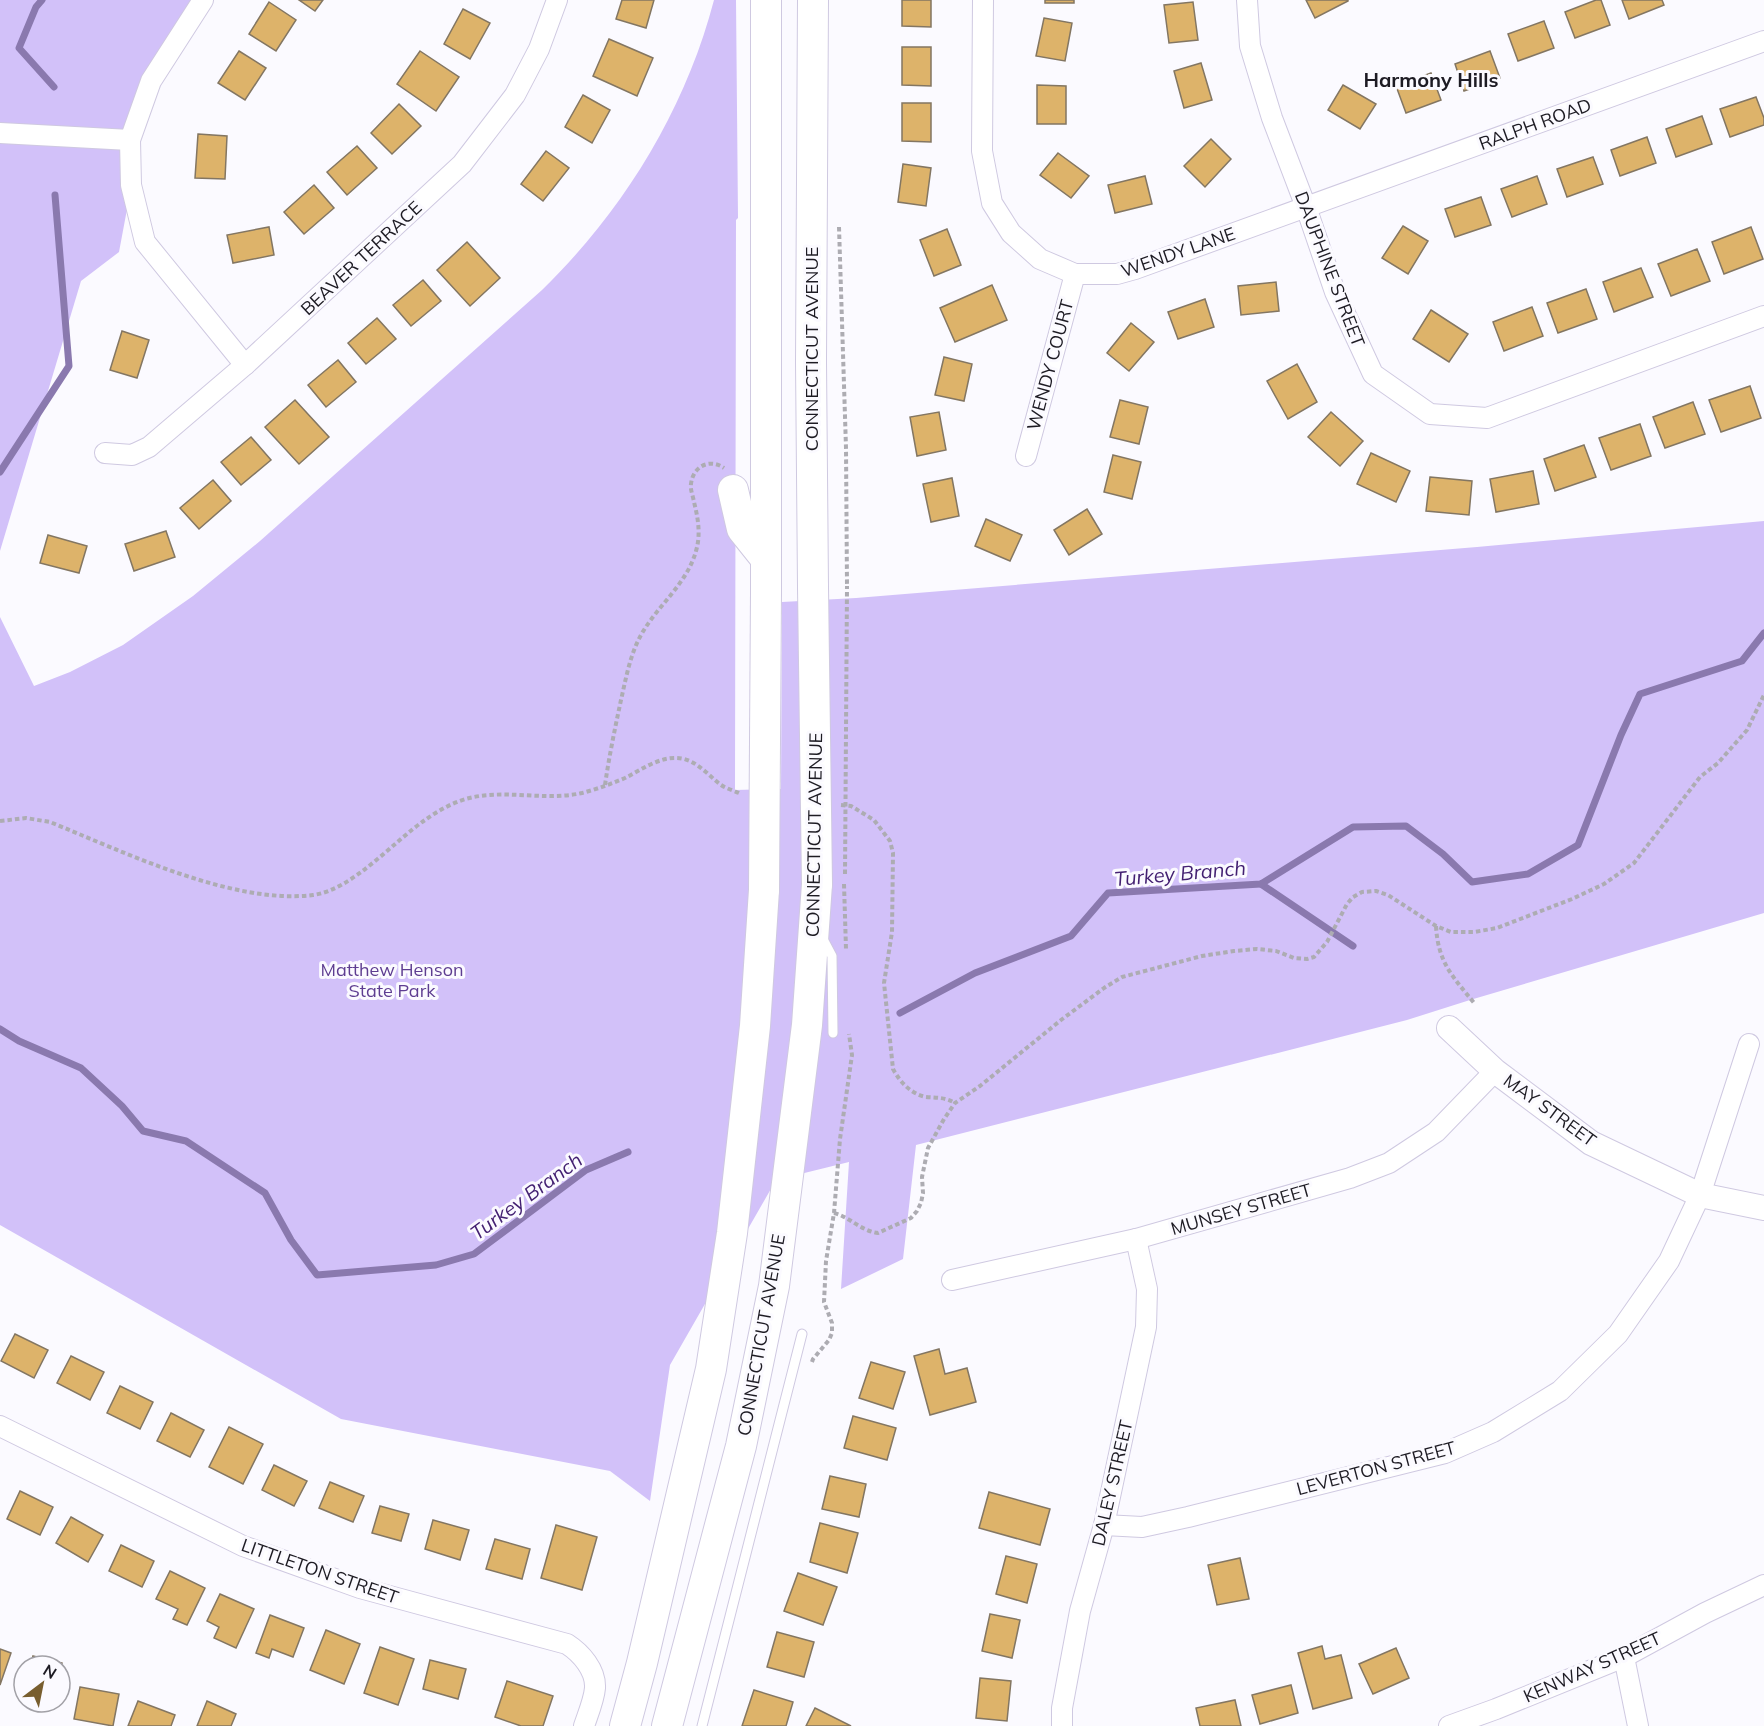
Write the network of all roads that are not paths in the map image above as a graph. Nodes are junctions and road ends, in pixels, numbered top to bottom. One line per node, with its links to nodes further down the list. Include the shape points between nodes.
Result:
1 (203, 0): 9 (street, via 151,81)
2 (557, 0): 15 (street, BEAVER TERRACE, via 539,50 515,95 462,164)
3 (766, 0): 13 (main road)
4 (813, 0): 14 (main road, CONNECTICUT AVENUE)
5 (983, 0): 11 (street, WENDY LANE, via 982,151 992,204 1011,233 1040,259)
6 (1247, 0): 10 (street, DAUPHINE STREET, via 1250,46)
7 (1764, 41): 10 (street, RALPH ROAD)
8 (0, 133): 9 (street)
9 (130, 140): 15 (street, via 131,185 145,242)
10 (1306, 207): 11 (street, WENDY LANE, via 1135,269 1117,274); 12 (street, DAUPHINE STREET, via 1335,292 1373,374 1430,414 1487,418)
11 (1075, 274): 17 (street, WENDY COURT)
12 (1764, 316)
13 (766, 362): 14 (main road); 19 (main road)
14 (811, 362): 20 (main road, CONNECTICUT AVENUE, bridge, via 813,587 831,884)
15 (245, 365): 16 (street, BEAVER TERRACE, via 149,447 132,455)
16 (105, 453)
17 (1026, 456)
18 (733, 490): 19 (main road, via 742,529)
19 (766, 559): 35 (main road, bridge, via 764,890 755,1026 732,1233 711,1369)
20 (814, 921): 22 (lane, via 832,956); 36 (main road, CONNECTICUT AVENUE, via 807,1025 774,1286 741,1446)
21 (1449, 1028): 24 (street, MAY STREET)
22 (833, 1033)
23 (1749, 1044): 25 (street, LEVERTON STREET)
24 (1495, 1071): 25 (street, MAY STREET, via 1591,1143); 27 (street, MUNSEY STREET, via 1436,1132 1389,1163 1350,1178)
25 (1700, 1194): 26 (street, MAY STREET); 31 (street, LEVERTON STREET, via 1669,1261 1618,1334 1560,1391 1493,1432 1445,1453 1188,1517 1142,1527)
26 (1764, 1208)
27 (1136, 1239): 28 (street, MUNSEY STREET); 31 (street, DALEY STREET, via 1147,1289 1146,1327)
28 (952, 1280)
29 (802, 1334): 37 (lane)
30 (0, 1426): 34 (street, LITTLETON STREET, via 243,1545 360,1588 567,1644 583,1658 594,1680)
31 (1104, 1525): 38 (street, DALEY STREET, via 1080,1611)
32 (1764, 1585): 33 (street, KENWAY STREET)
33 (1624, 1657): 39 (street, KENWAY STREET); 40 (street)
34 (584, 1726)
35 (625, 1726)
36 (667, 1726)
37 (702, 1726)
38 (1062, 1726)
39 (1449, 1726)
40 (1638, 1726)

